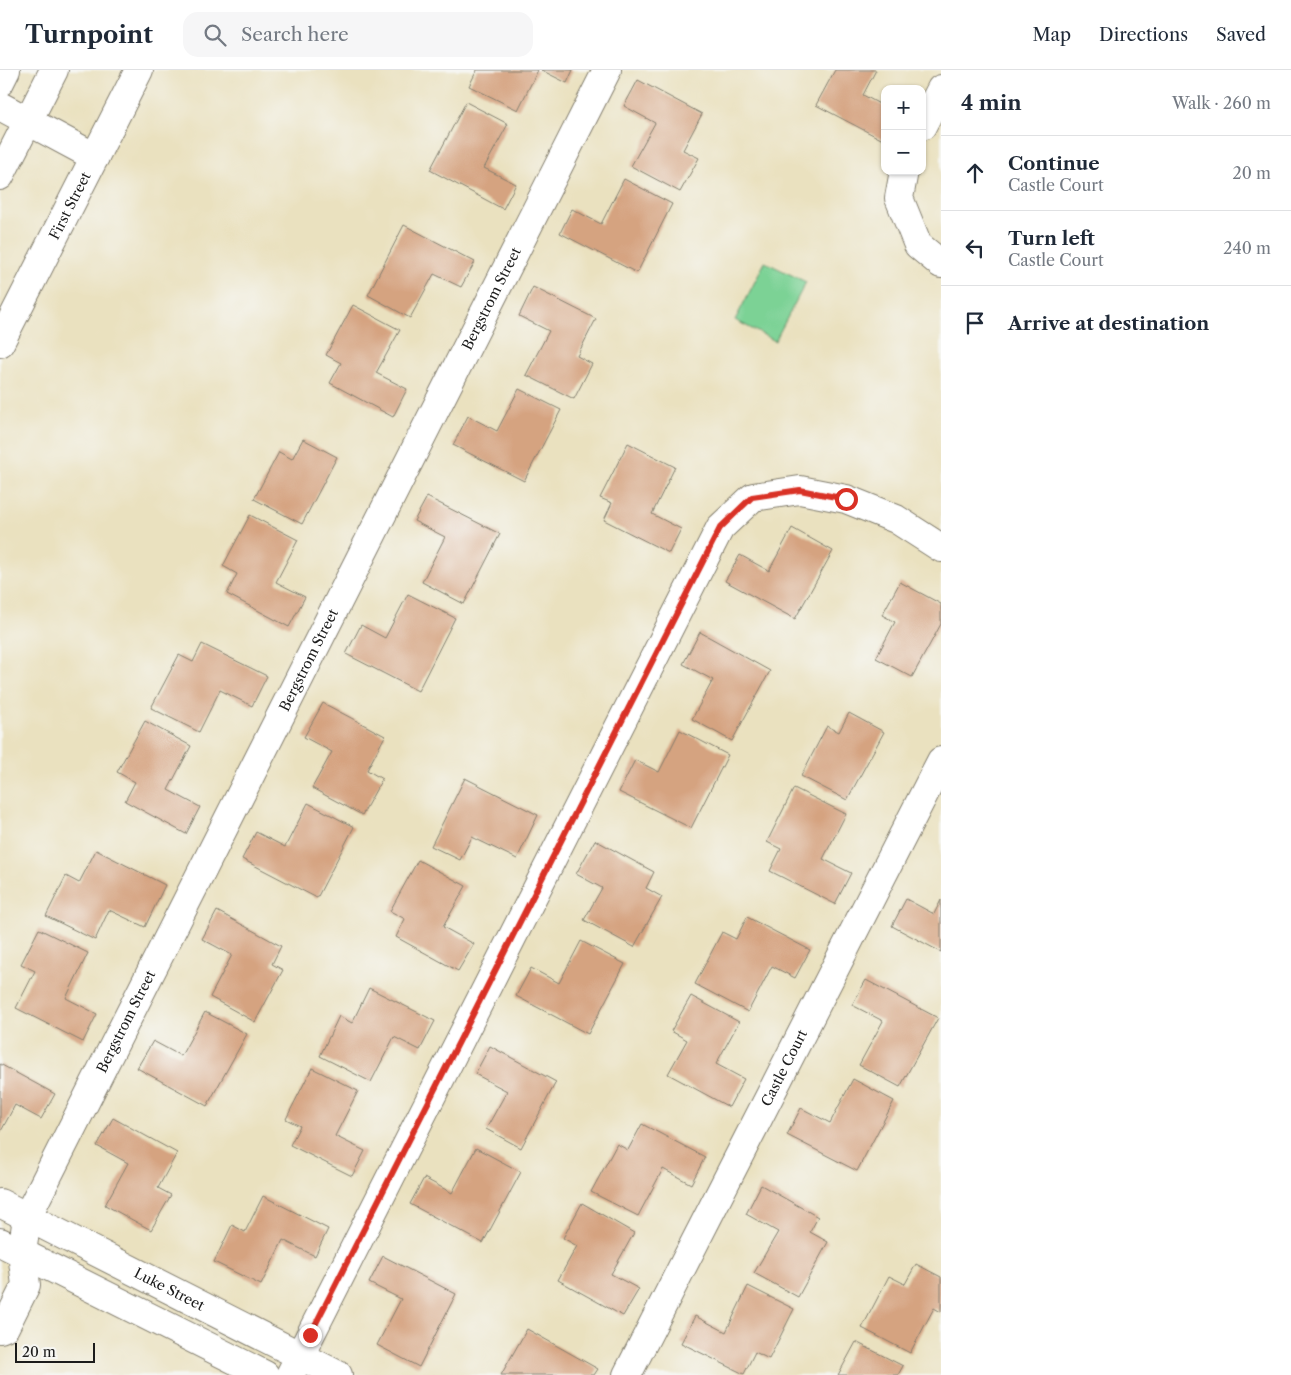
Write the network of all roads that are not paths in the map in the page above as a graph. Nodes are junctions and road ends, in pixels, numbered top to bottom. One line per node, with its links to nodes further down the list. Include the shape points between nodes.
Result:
1 (6, 70): 5 (street)
2 (54, 70): 9 (street)
3 (139, 70): 10 (street, First Street)
4 (607, 70): 18 (street, Bergstrom Street)
5 (0, 82)
6 (941, 88): 8 (street)
7 (0, 106): 9 (street)
8 (926, 118)
9 (27, 121): 10 (street); 12 (street)
10 (95, 157): 14 (street, First Street)
11 (903, 175): 13 (street, via 899,198 918,245)
12 (0, 176)
13 (941, 264)
14 (0, 343)
15 (941, 548): 21 (street, via 896,519 846,499 800,490 752,497 720,528)
16 (941, 761): 24 (street, Castle Court)
17 (0, 1202): 18 (street, Luke Street)
18 (28, 1217): 19 (street, Bergstrom Street); 21 (street, Luke Street)
19 (7, 1253): 20 (street, Bergstrom Street, via 26,1285 5,1327); 22 (street)
20 (0, 1329)
21 (295, 1365): 23 (street, Luke Street)
22 (265, 1375)
23 (338, 1375)
24 (627, 1375)

